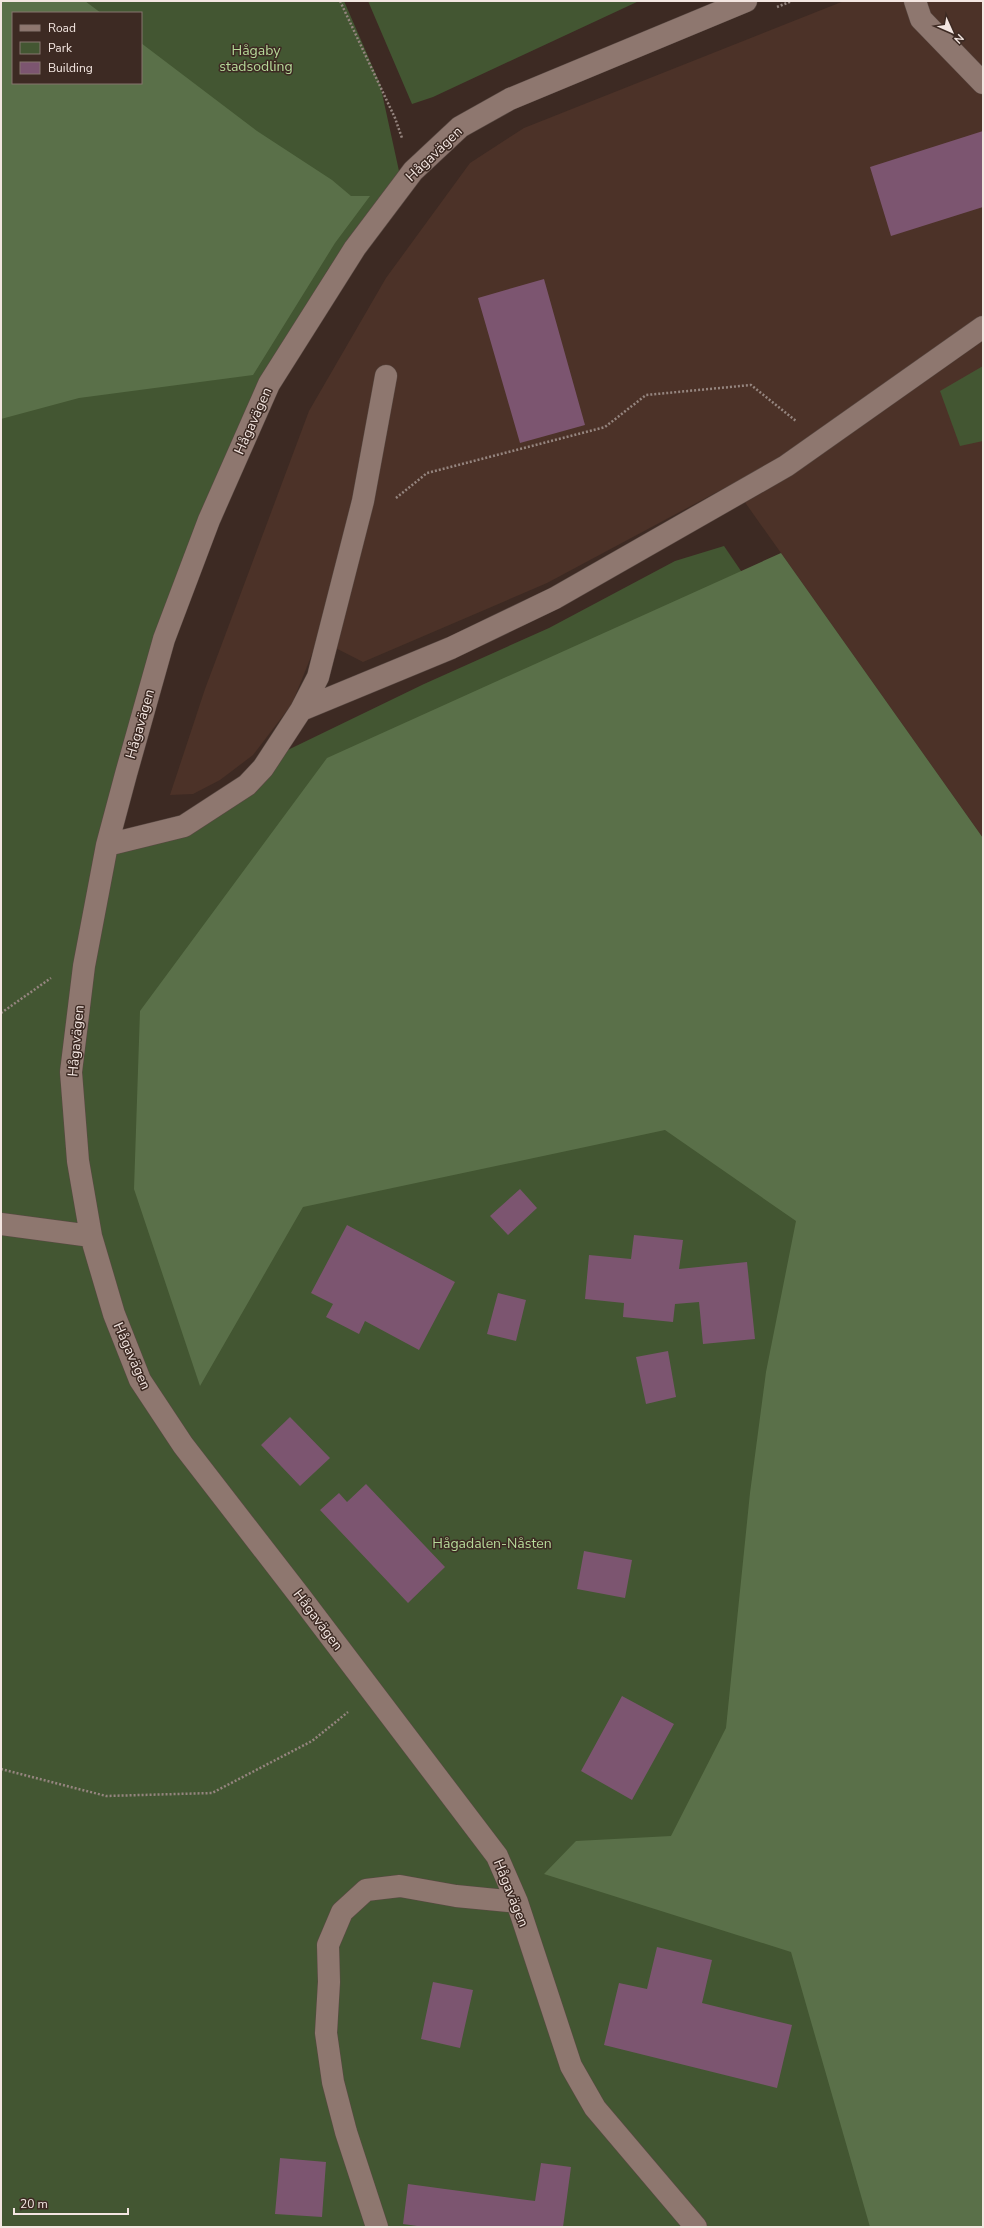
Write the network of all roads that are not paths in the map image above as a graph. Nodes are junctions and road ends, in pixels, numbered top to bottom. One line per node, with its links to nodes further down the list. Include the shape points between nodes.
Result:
1 (746, 1): 7 (street, Hågavägen, via 510,99 460,127 413,171 355,248 269,384 209,520 164,639)
2 (915, 1): 3 (street, via 921,19)
3 (983, 83)
4 (983, 327): 6 (street, via 786,466 555,598 451,648)
5 (386, 376): 6 (street, via 355,530 318,677)
6 (301, 710): 7 (street, via 263,768 247,784 184,826)
7 (107, 845): 9 (street, Hågavägen, via 87,952 71,1072 78,1161)
8 (1, 1224): 9 (street)
9 (91, 1236): 10 (street, Hågavägen, via 114,1314 140,1380 183,1445 497,1856)
10 (517, 1902): 11 (street, via 456,1896 400,1886 366,1890 342,1912 328,1945 330,1982 326,2034 335,2089); 12 (street, Hågavägen, via 571,2066 596,2108)
11 (377, 2227)
12 (696, 2227)

